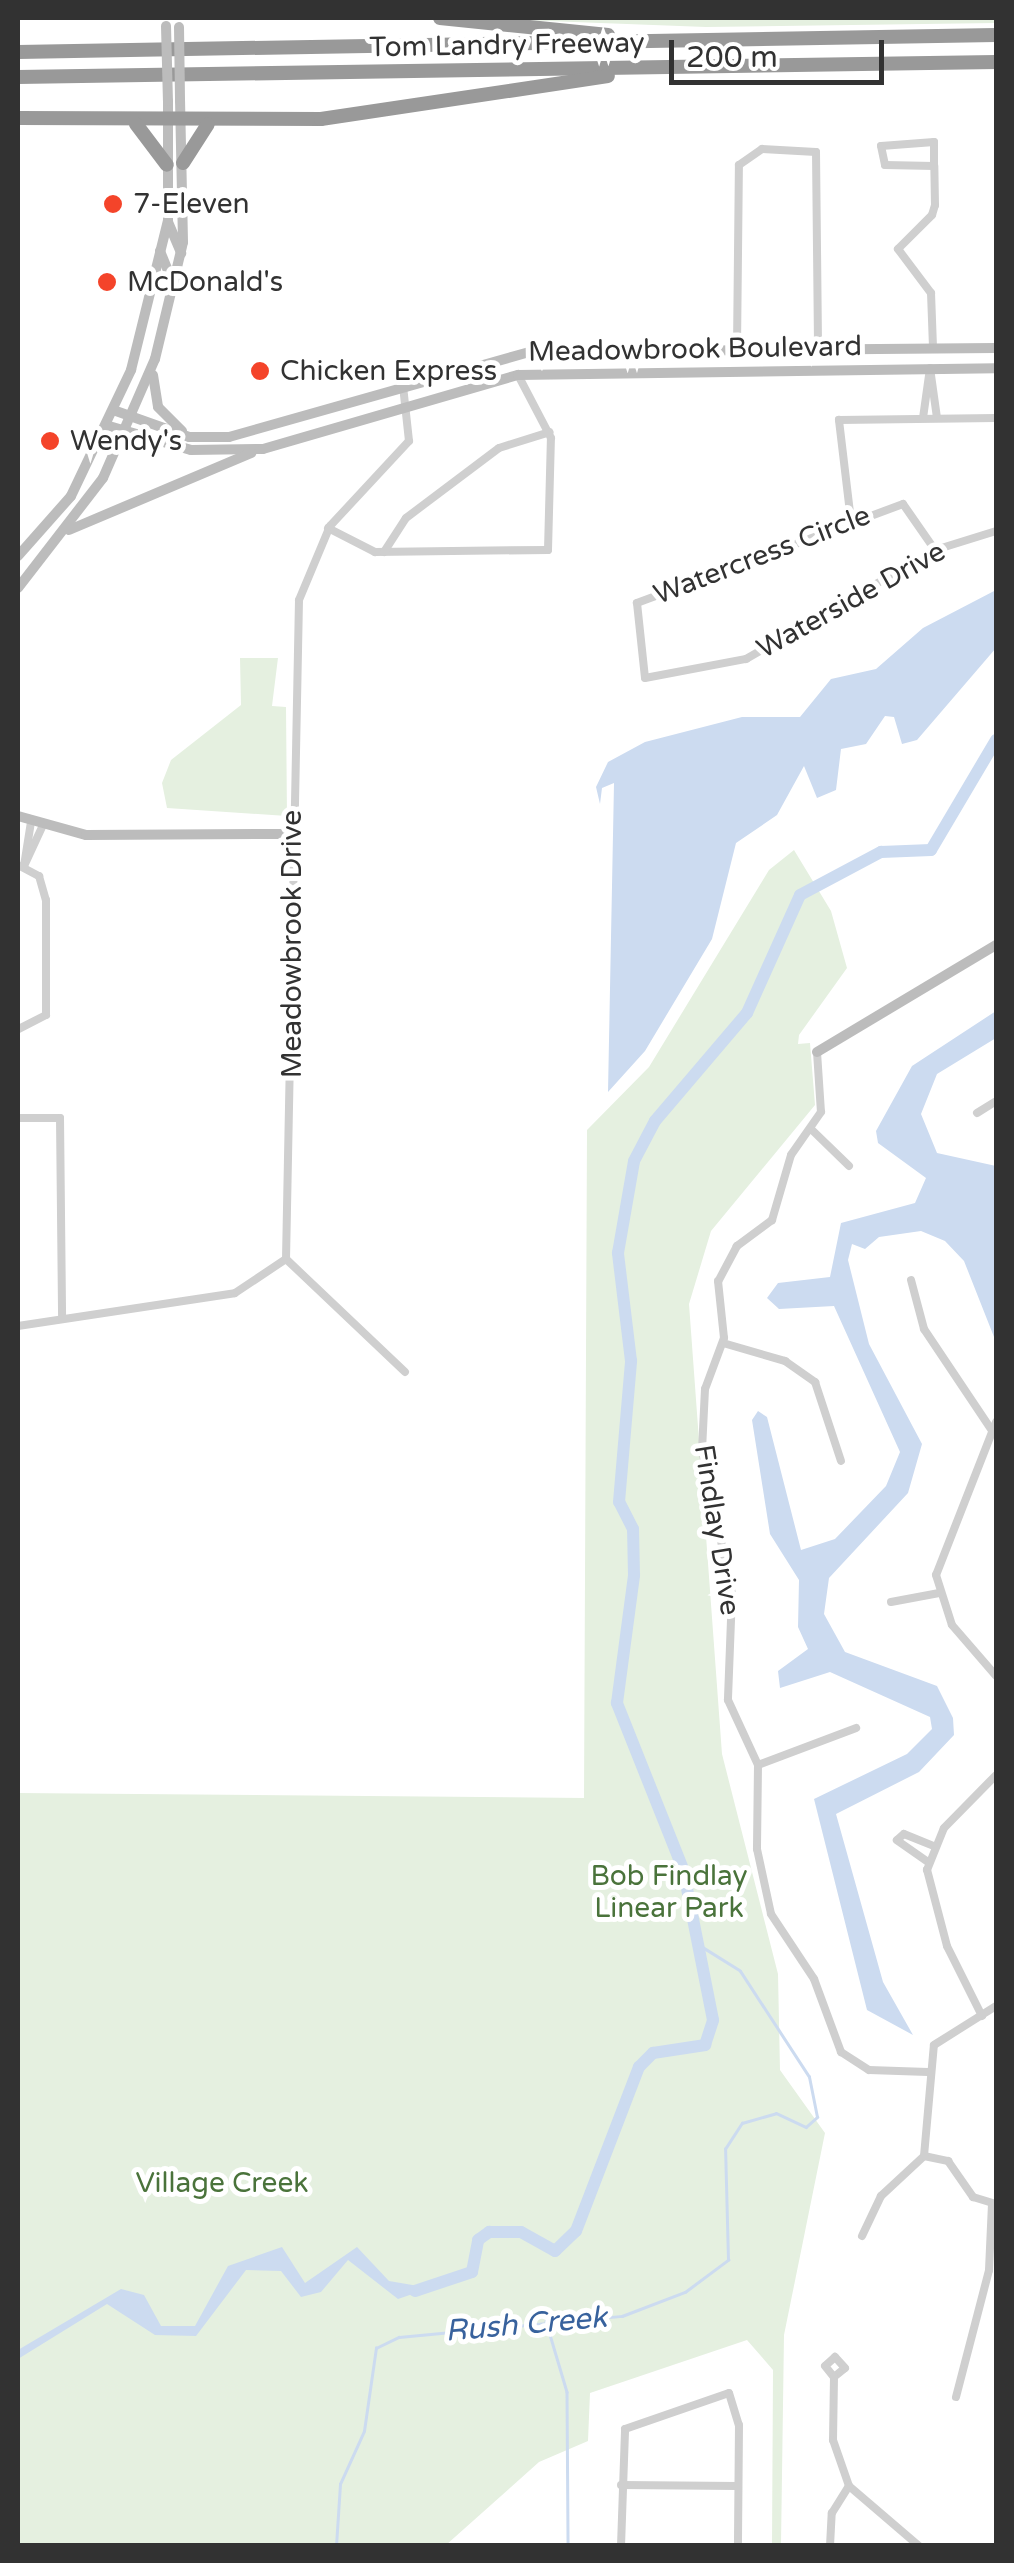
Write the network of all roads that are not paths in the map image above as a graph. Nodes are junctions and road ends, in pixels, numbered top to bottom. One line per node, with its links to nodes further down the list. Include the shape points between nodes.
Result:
1 (440, 18): 4 (highway)
2 (172, 22): 12 (main road, bridge)
3 (996, 35): 4 (highway, Tom Landry Freeway)
4 (679, 42): 5 (highway, Tom Landry Freeway)
5 (18, 52)
6 (996, 62): 7 (highway, Tom Landry Freeway)
7 (677, 68): 8 (highway, Tom Landry Freeway); 10 (highway, via 321,119)
8 (18, 77)
9 (18, 118): 11 (highway)
10 (210, 123): 12 (highway); 13 (highway, via 194,134)
11 (135, 124): 12 (highway); 13 (highway)
12 (174, 124): 13 (main road)
13 (175, 164): 15 (main road); 17 (main road)
14 (934, 166): 14 (street, via 934,142 880,146 885,164); 20 (street, via 932,215 898,249 931,293)
15 (168, 221): 16 (main road); 17 (main road)
16 (160, 251): 18 (main road); 31 (main road)
17 (181, 253): 18 (main road)
18 (174, 286): 24 (main road)
19 (818, 346): 20 (main road, Meadowbrook Boulevard); 21 (main road, Meadowbrook Boulevard); 21 (street, via 820,166 813,150 783,148 740,158)
20 (932, 347): 22 (main road, Meadowbrook Boulevard); 26 (main road)
21 (736, 348): 23 (main road, Meadowbrook Boulevard); 25 (main road)
22 (996, 348)
23 (514, 354): 28 (main road); 29 (main road, Meadowbrook Boulevard)
24 (155, 359): 32 (main road); 39 (main road, via 158,406)
25 (738, 367): 26 (main road, Meadowbrook Boulevard); 28 (main road, Meadowbrook Boulevard)
26 (930, 368): 27 (main road, Meadowbrook Boulevard); 33 (street); 34 (street)
27 (996, 368)
28 (518, 375): 30 (main road, Meadowbrook Boulevard); 37 (street)
29 (403, 386): 30 (street); 39 (main road, Meadowbrook Boulevard, via 263,429)
30 (410, 407): 40 (main road, Meadowbrook Boulevard); 42 (street, Meadowbrook Drive, via 409,441)
31 (116, 412): 32 (main road, Meadowbrook Boulevard); 36 (main road)
32 (132, 418): 38 (main road); 39 (main road, Meadowbrook Boulevard)
33 (924, 418): 34 (street); 41 (street, via 836,425)
34 (937, 418): 35 (street)
35 (996, 418)
36 (110, 426): 38 (main road, Meadowbrook Boulevard); 47 (main road, via 72,496)
37 (550, 432): 46 (street, via 499,448 417,509); 46 (street, via 548,550)
38 (127, 433): 40 (main road, Meadowbrook Boulevard, via 190,450); 43 (main road)
39 (196, 438)
40 (264, 449): 43 (main road)
41 (850, 520): 45 (street, Watercress Circle, via 906,506); 49 (street, Watercress Circle, via 637,603 632,618)
42 (328, 528): 46 (street); 52 (street, Meadowbrook Drive, via 300,600)
43 (68, 530): 48 (main road)
44 (996, 530): 45 (street, Waterside Drive)
45 (935, 550): 49 (street, Waterside Drive, via 746,659)
46 (384, 552)
47 (18, 556)
48 (18, 588)
49 (647, 679)
50 (18, 816): 51 (main road)
51 (37, 824): 52 (main road, via 109,836); 53 (street); 54 (street)
52 (293, 834): 64 (street, Meadowbrook Drive)
53 (26, 839): 54 (street); 55 (street)
54 (37, 842): 55 (street)
55 (21, 865): 57 (street, via 46,900 42,1024)
56 (996, 945): 58 (main road)
57 (18, 1029)
58 (817, 1052): 62 (street, Findlay Drive, via 826,1098)
59 (996, 1102): 60 (street)
60 (976, 1113)
61 (18, 1118): 66 (street, via 60,1118)
62 (810, 1129): 63 (street); 68 (street, Findlay Drive, via 791,1155 770,1224 737,1246 720,1273)
63 (850, 1166)
64 (286, 1259): 66 (street, via 235,1293); 69 (street)
65 (911, 1280): 70 (street, via 924,1329)
66 (62, 1318): 67 (street)
67 (18, 1326)
68 (723, 1342): 71 (street, via 785,1361 815,1382); 76 (street, Findlay Drive, via 705,1390 702,1450 732,1594 728,1700)
69 (405, 1372)
70 (994, 1425): 72 (street, via 940,1549)
71 (841, 1461)
72 (939, 1593): 73 (street); 74 (street, via 952,1625)
73 (891, 1602)
74 (996, 1676)
75 (856, 1728): 76 (street)
76 (758, 1764): 82 (street, Findlay Drive, via 762,1883 841,2052 868,2070)
77 (996, 1775): 78 (street)
78 (933, 1846): 79 (street); 79 (street, via 904,1834 896,1840)
79 (928, 1862): 81 (street, via 947,1946)
80 (996, 2006): 81 (street)
81 (982, 2016): 82 (street, via 934,2045)
82 (928, 2072): 83 (street)
83 (924, 2156): 84 (street, via 948,2161 973,2197); 85 (street, via 881,2196)
84 (994, 2205): 87 (street, via 989,2270)
85 (862, 2236)
86 (834, 2377): 90 (street, via 833,2440)
87 (956, 2397)
88 (621, 2485): 89 (street); 89 (street, via 630,2424 703,2397 737,2398); 91 (street)
89 (738, 2486): 92 (street)
90 (849, 2486): 93 (street, via 832,2512); 94 (street)
91 (620, 2546)
92 (738, 2546)
93 (830, 2546)
94 (919, 2546)

